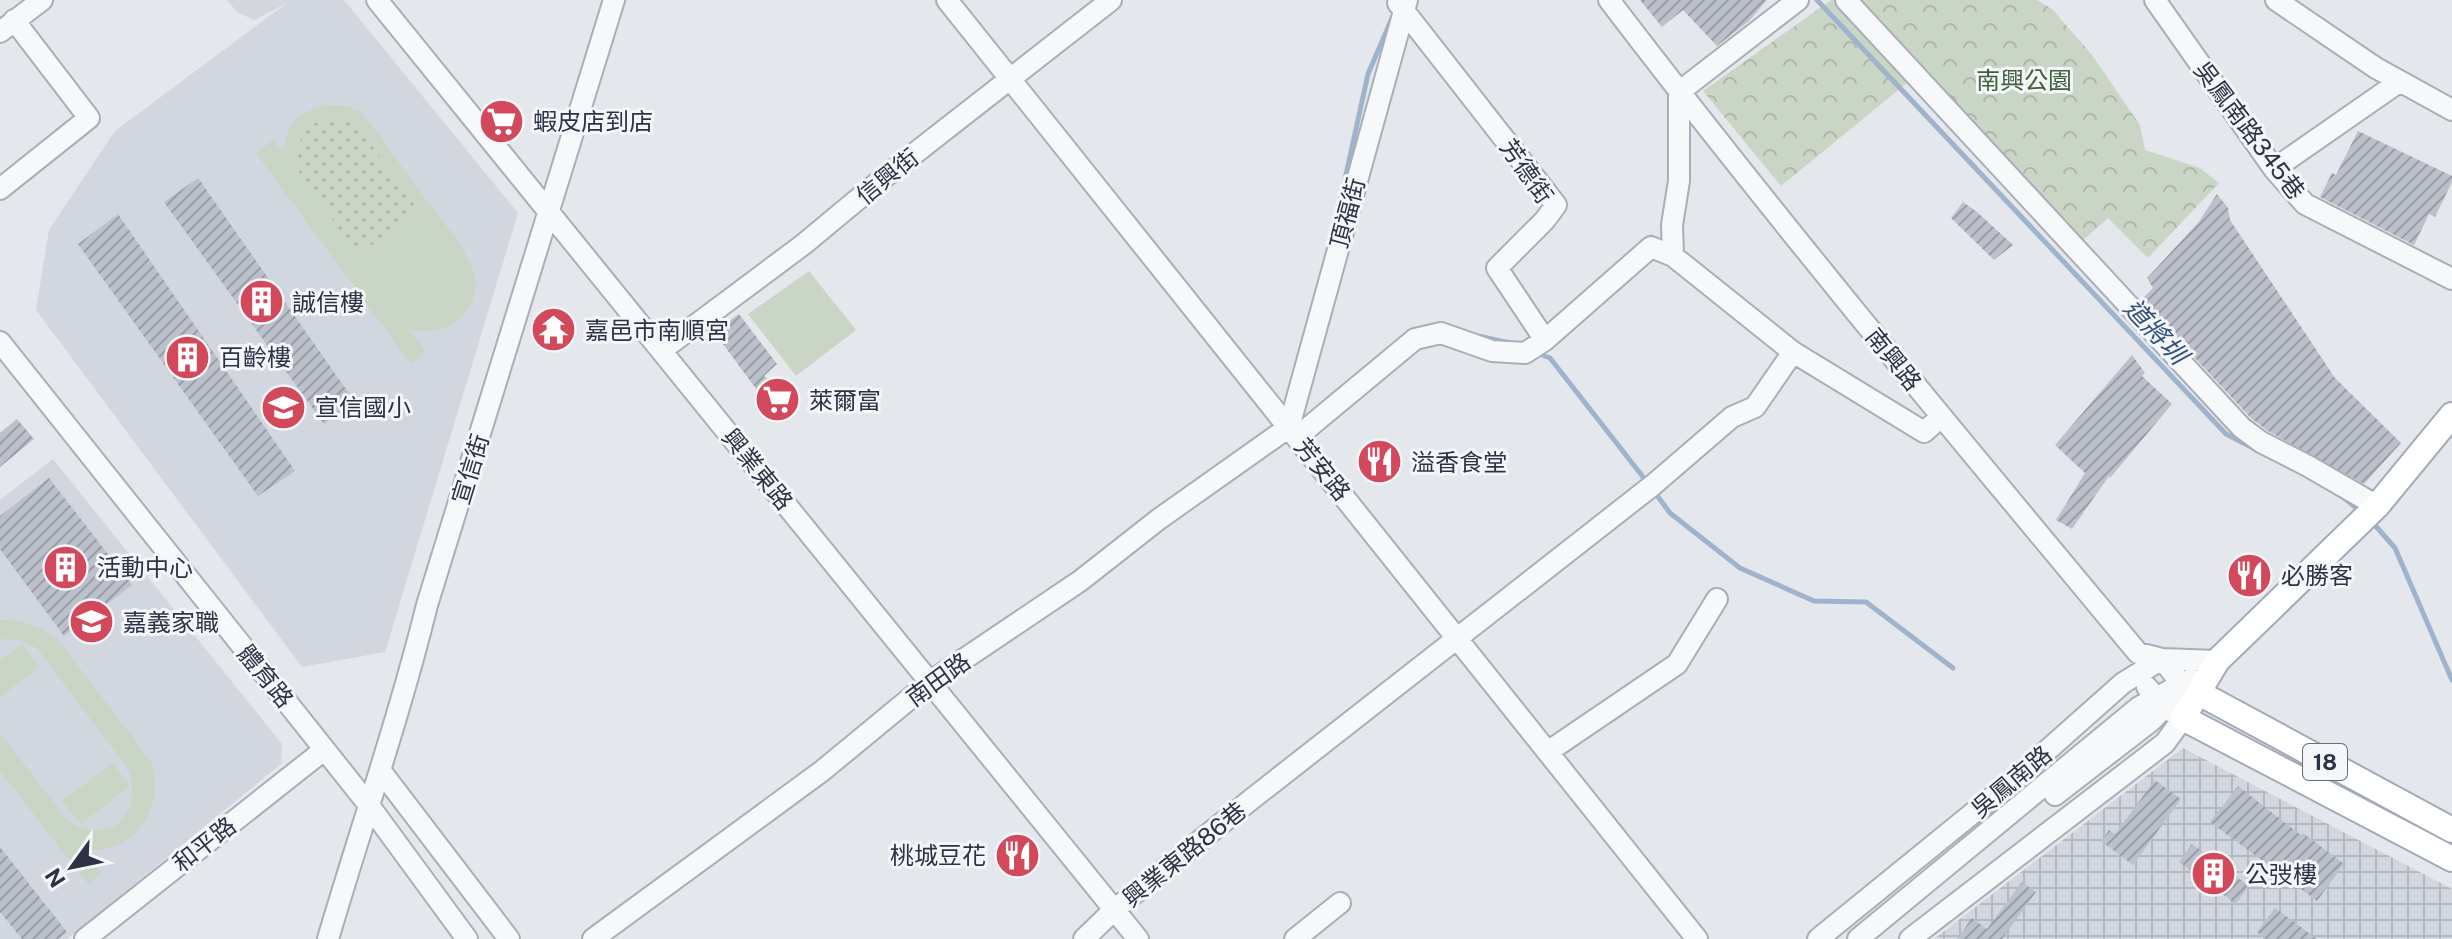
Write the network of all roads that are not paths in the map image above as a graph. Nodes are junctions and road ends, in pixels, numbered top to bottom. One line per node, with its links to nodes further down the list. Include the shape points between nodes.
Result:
1 (42, 0): 12 (street)
2 (377, 0): 19 (street, 興業東路)
3 (614, 0): 19 (street, 宣信街)
4 (947, 0): 13 (street, 芳安路)
5 (1111, 0): 13 (street, 信興街)
6 (1609, 0): 15 (street, 南興路)
7 (1798, 0): 15 (street)
8 (1846, 0): 29 (street, via 2242,428)
9 (2155, 0): 17 (street, 吳鳳南路345巷)
10 (2282, 1): 14 (street)
11 (1402, 3): 22 (street, 芳德街, via 1556,205 1497,268); 28 (street, 頂福街)
12 (7, 26): 18 (street, via 89,118)
13 (1009, 78): 24 (street, 信興街, via 804,244); 28 (street, 芳安路)
14 (2399, 82): 16 (street); 17 (street)
15 (1679, 92): 20 (street); 27 (street, 南興路)
16 (2452, 110)
17 (2274, 169): 21 (street, 吳鳳南路345巷, via 2305,204)
18 (0, 189)
19 (548, 210): 24 (street, 興業東路); 41 (street, 宣信街)
20 (1673, 256): 22 (street, via 1651,247); 25 (street)
21 (2452, 279)
22 (1545, 340): 28 (street, 南田路, via 1525,353 1492,351 1441,333 1415,339)
23 (0, 342): 39 (street, 體育路)
24 (662, 350): 36 (street, 興業東路)
25 (1793, 352): 27 (street, via 1924,432); 31 (street, 興業東路86巷, via 1755,407 1732,417)
26 (2452, 415): 29 (main road)
27 (1941, 417): 32 (street, 南興路)
28 (1293, 432): 31 (street, 芳安路); 36 (street, 南田路, via 1159,519 1080,581)
29 (2377, 506): 34 (main road)
30 (1717, 599): 40 (street, via 1677,664)
31 (1457, 637): 40 (street, 芳安路); 46 (street, 興業東路86巷)
32 (2138, 653): 33 (street); 35 (street)
33 (2162, 659): 34 (street); 35 (street, 吳鳳南路); 37 (street)
34 (2217, 661): 37 (main road)
35 (2138, 674): 38 (street); 56 (street, 吳鳳南路)
36 (930, 682): 46 (street, 興業東路); 51 (street, 南田路, via 822,771)
37 (2191, 689): 38 (main road); 38 (street, 吳鳳南路); 43 (main road, 18)
38 (2168, 708): 44 (main road, 18); 57 (street, 吳鳳南路, via 2139,707); 58 (street, 吳鳳南路); 59 (street, 吳鳳南路, via 2165,743)
39 (324, 750): 42 (street, 體育路); 47 (street, 和平路)
40 (1549, 751): 55 (street, 芳安路)
41 (380, 770): 42 (street, 宣信街); 50 (street)
42 (368, 804): 48 (street, 宣信街); 49 (street, 體育路)
43 (2452, 830)
44 (2452, 859)
45 (1340, 903): 54 (street)
46 (1114, 910): 52 (street, 興業東路86巷); 53 (street, 興業東路)
47 (85, 939)
48 (328, 939)
49 (467, 939)
50 (509, 939)
51 (593, 939)
52 (1084, 939)
53 (1138, 939)
54 (1295, 939)
55 (1697, 939)
56 (1818, 939)
57 (1858, 939)
58 (1873, 939)
59 (1910, 939)

